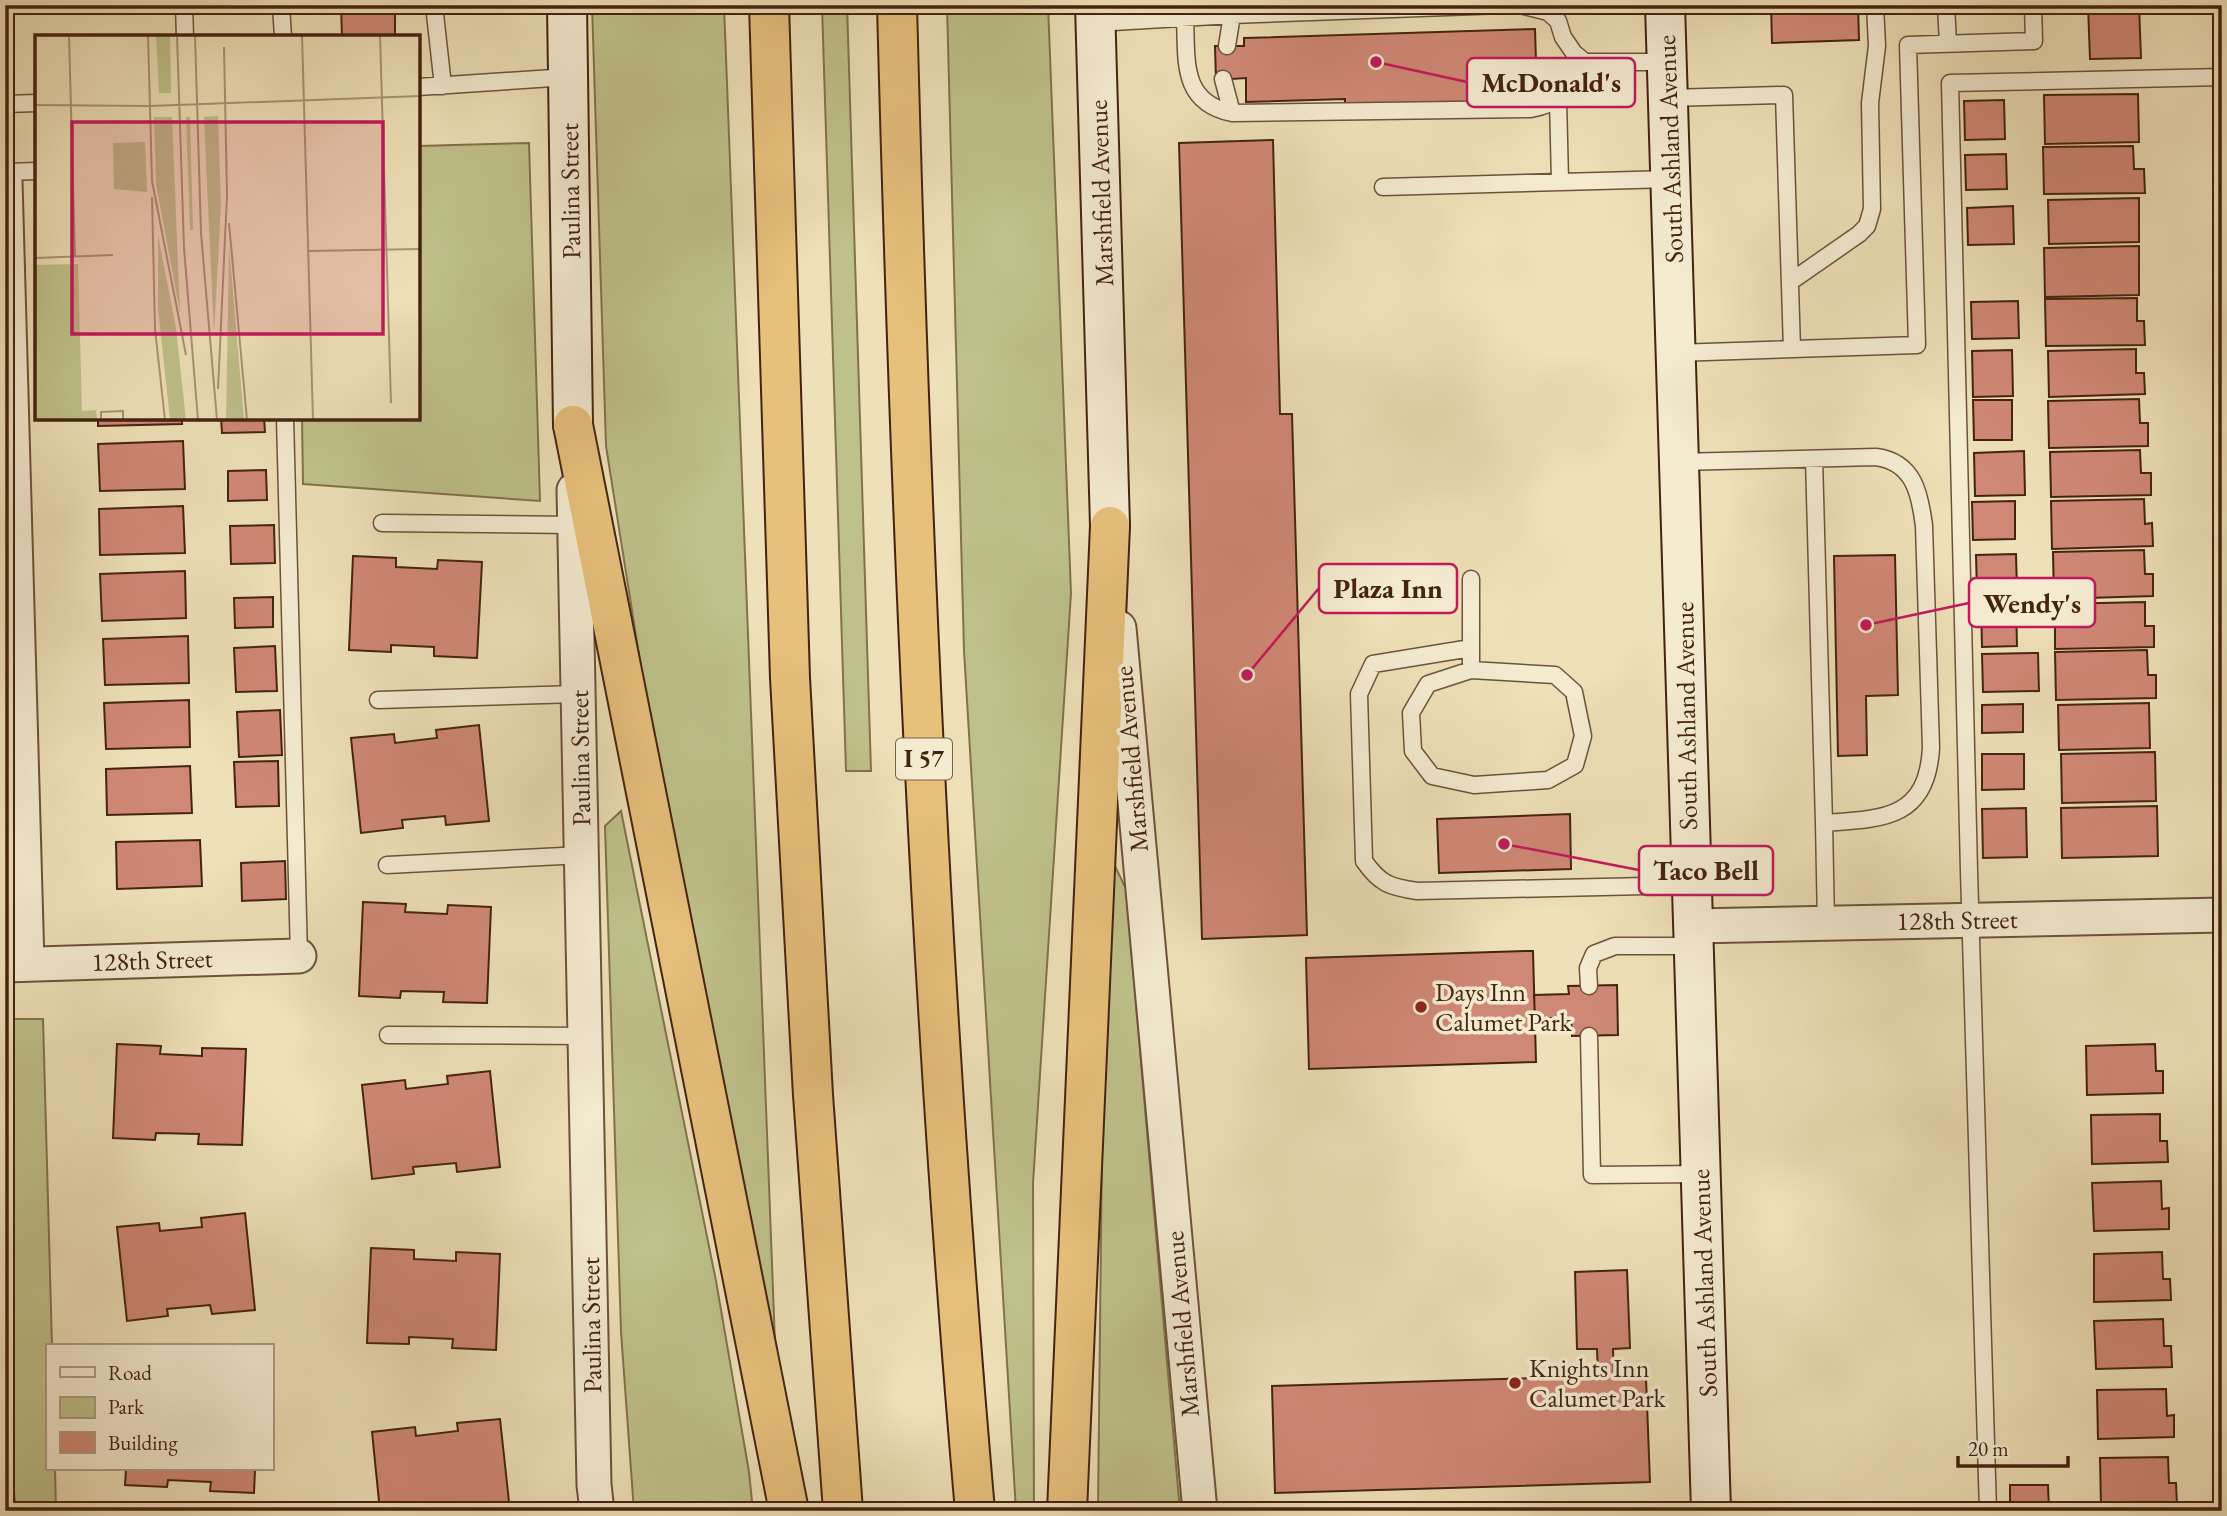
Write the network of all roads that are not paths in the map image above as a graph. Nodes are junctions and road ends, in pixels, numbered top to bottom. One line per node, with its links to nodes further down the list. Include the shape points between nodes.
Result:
1 (184, 5): 17 (lane)
2 (281, 5): 18 (lane)
3 (434, 5): 26 (lane)
4 (567, 5): 22 (main road, Paulina Street)
5 (769, 5): 72 (highway, via 795,776)
6 (897, 5): 73 (highway, I 57, via 926,795 957,1301)
7 (1502, 5): 13 (lane)
8 (1520, 5): 21 (lane, via 1548,12)
9 (1665, 5): 25 (main road, South Ashland Avenue)
10 (1875, 5): 38 (lane, via 1870,219 1859,234)
11 (1946, 5): 19 (lane)
12 (2033, 5): 19 (lane, via 2034,41)
13 (1365, 7): 15 (lane)
14 (1096, 14): 16 (lane); 47 (main road, Marshfield Avenue)
15 (1232, 15): 16 (lane); 20 (lane)
16 (1185, 17): 31 (lane, via 1187,63 1194,89 1214,109)
17 (185, 35)
18 (283, 35)
19 (1948, 44): 39 (lane, via 1908,45 1917,345)
20 (1227, 47)
21 (1585, 62): 25 (lane); 28 (lane)
22 (568, 77): 26 (lane); 42 (main road, Paulina Street)
23 (2222, 77): 58 (lane, via 1950,83)
24 (1223, 79): 31 (lane)
25 (1668, 80): 34 (main road, South Ashland Avenue); 38 (lane, via 1784,95)
26 (443, 86): 27 (lane)
27 (420, 87)
28 (1558, 100): 31 (lane, via 1530,109); 36 (lane)
29 (35, 103): 30 (lane)
30 (5, 104)
31 (1232, 113)
32 (35, 171): 33 (lane)
33 (5, 172)
34 (1671, 179): 36 (lane); 40 (main road, South Ashland Avenue)
35 (5, 181): 62 (street)
36 (1560, 181): 37 (lane)
37 (1383, 187)
38 (1790, 282): 39 (lane)
39 (1792, 349): 40 (lane)
40 (1676, 353): 44 (main road, South Ashland Avenue)
41 (285, 420): 61 (lane)
42 (573, 425): 46 (street, Paulina Street); 71 (highway)
43 (1814, 458): 44 (lane); 53 (lane); 53 (lane, via 1891,459 1917,490 1924,527 1931,748 1929,773 1921,792 1909,804 1865,820)
44 (1679, 462): 56 (main road, South Ashland Avenue)
45 (382, 523): 46 (lane)
46 (575, 525): 51 (street, Paulina Street)
47 (1110, 526): 74 (highway); 75 (street, Marshfield Avenue)
48 (1471, 579): 49 (lane)
49 (1471, 648): 50 (lane); 56 (lane, via 1373,664 1359,694 1364,861 1376,878 1417,891)
50 (1471, 670): 50 (lane, via 1428,684 1411,713 1413,751 1432,776 1474,785 1548,780 1575,765 1583,736 1574,692 1555,675)
51 (578, 694): 52 (lane); 54 (street, Paulina Street)
52 (378, 700)
53 (1824, 823): 59 (lane)
54 (582, 855): 55 (lane); 66 (street, Paulina Street)
55 (387, 865)
56 (1690, 885): 60 (main road, South Ashland Avenue)
57 (2222, 915): 58 (street, 128th Street)
58 (1970, 920): 59 (street, 128th Street); 77 (lane)
59 (1826, 923): 60 (street, 128th Street)
60 (1693, 936): 63 (lane, via 1594,954); 67 (main road, South Ashland Avenue)
61 (299, 956): 62 (street, 128th Street)
62 (16, 965)
63 (1588, 986)
64 (388, 1035): 66 (lane)
65 (1588, 1036): 67 (lane, via 1592,1175)
66 (586, 1037): 70 (street, Paulina Street)
67 (1700, 1174): 76 (main road, South Ashland Avenue)
68 (5, 1486): 69 (lane)
69 (7, 1511)
70 (597, 1511)
71 (789, 1511)
72 (843, 1511)
73 (975, 1511)
74 (1067, 1511)
75 (1200, 1511)
76 (1711, 1511)
77 (1988, 1511)

